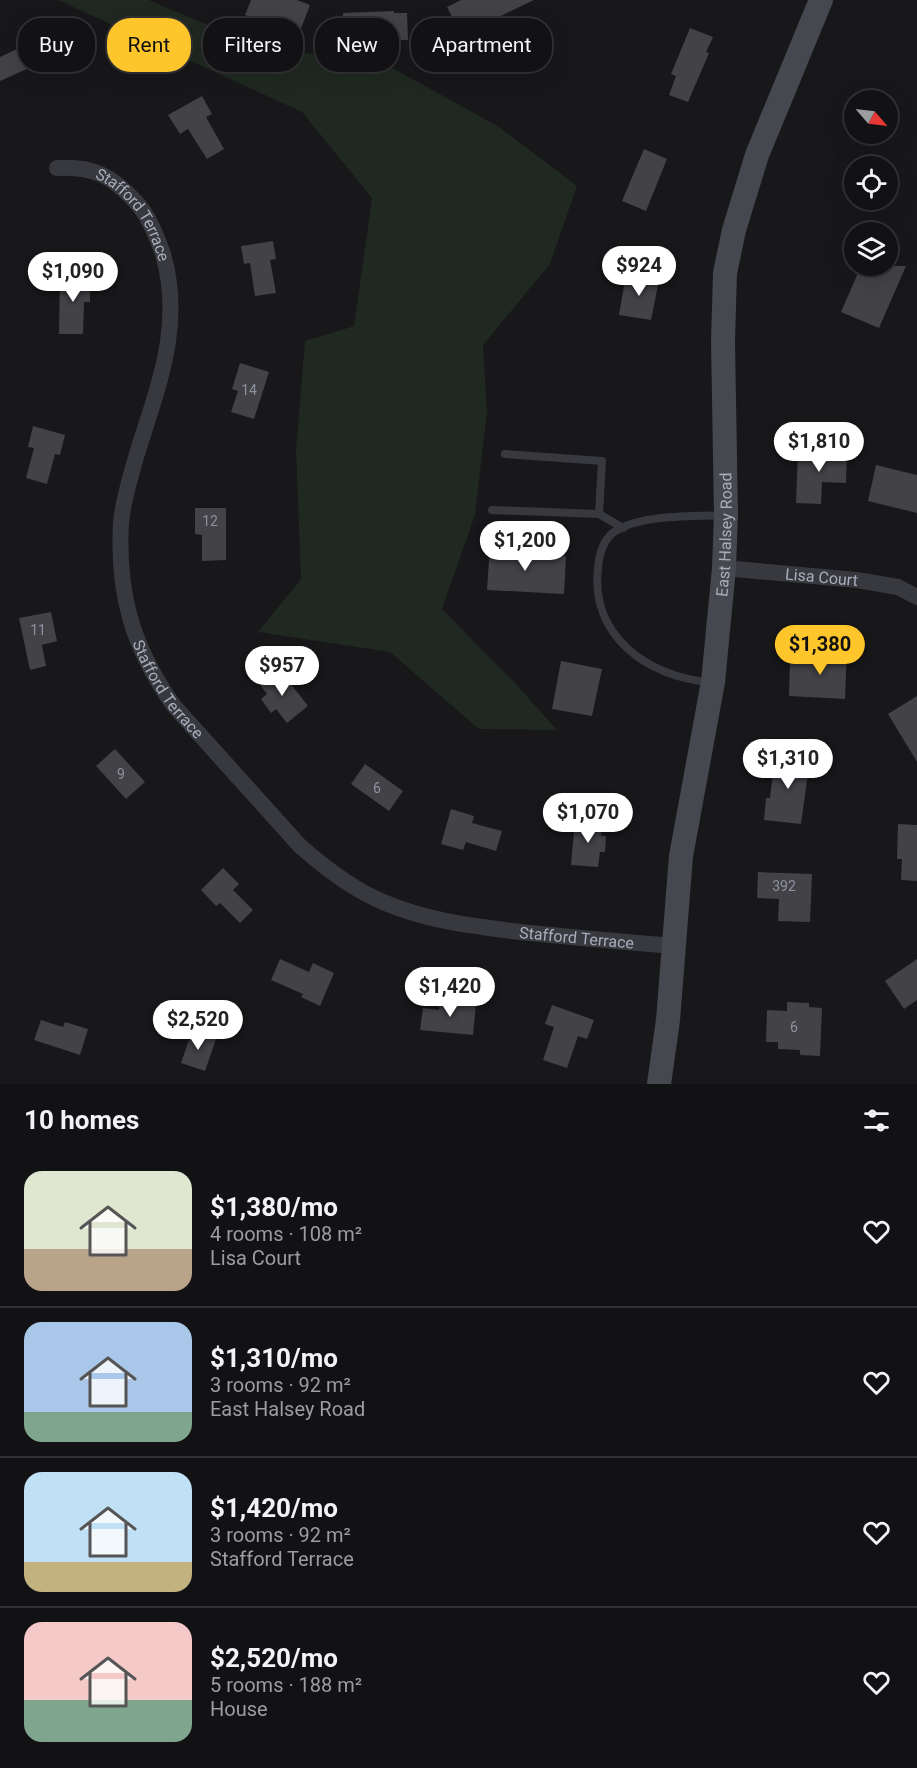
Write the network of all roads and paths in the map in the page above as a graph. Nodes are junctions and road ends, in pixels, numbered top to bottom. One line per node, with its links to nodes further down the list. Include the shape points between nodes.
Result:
1 (821, 0): 6 (street, East Halsey Road, via 757,155 725,273)
2 (57, 168): 11 (street, Stafford Terrace, via 97,171 121,186 147,218 168,271 171,326 167,354 125,494 120,556 130,620 144,659 174,706 300,846 349,884 381,901 421,916 462,925)
3 (505, 454): 5 (lane, via 602,461)
4 (492, 510): 5 (lane)
5 (598, 514): 7 (lane)
6 (726, 514): 7 (lane, via 663,519); 8 (street, East Halsey Road)
7 (623, 528): 10 (lane, via 614,532 600,550 596,583 603,614 616,636 636,657 660,671)
8 (724, 568): 9 (street, Lisa Court, via 857,580 898,587); 10 (street, East Halsey Road)
9 (917, 597)
10 (713, 682): 11 (street, East Halsey Road, via 681,856)
11 (674, 946): 12 (street, East Halsey Road)
12 (659, 1084)

